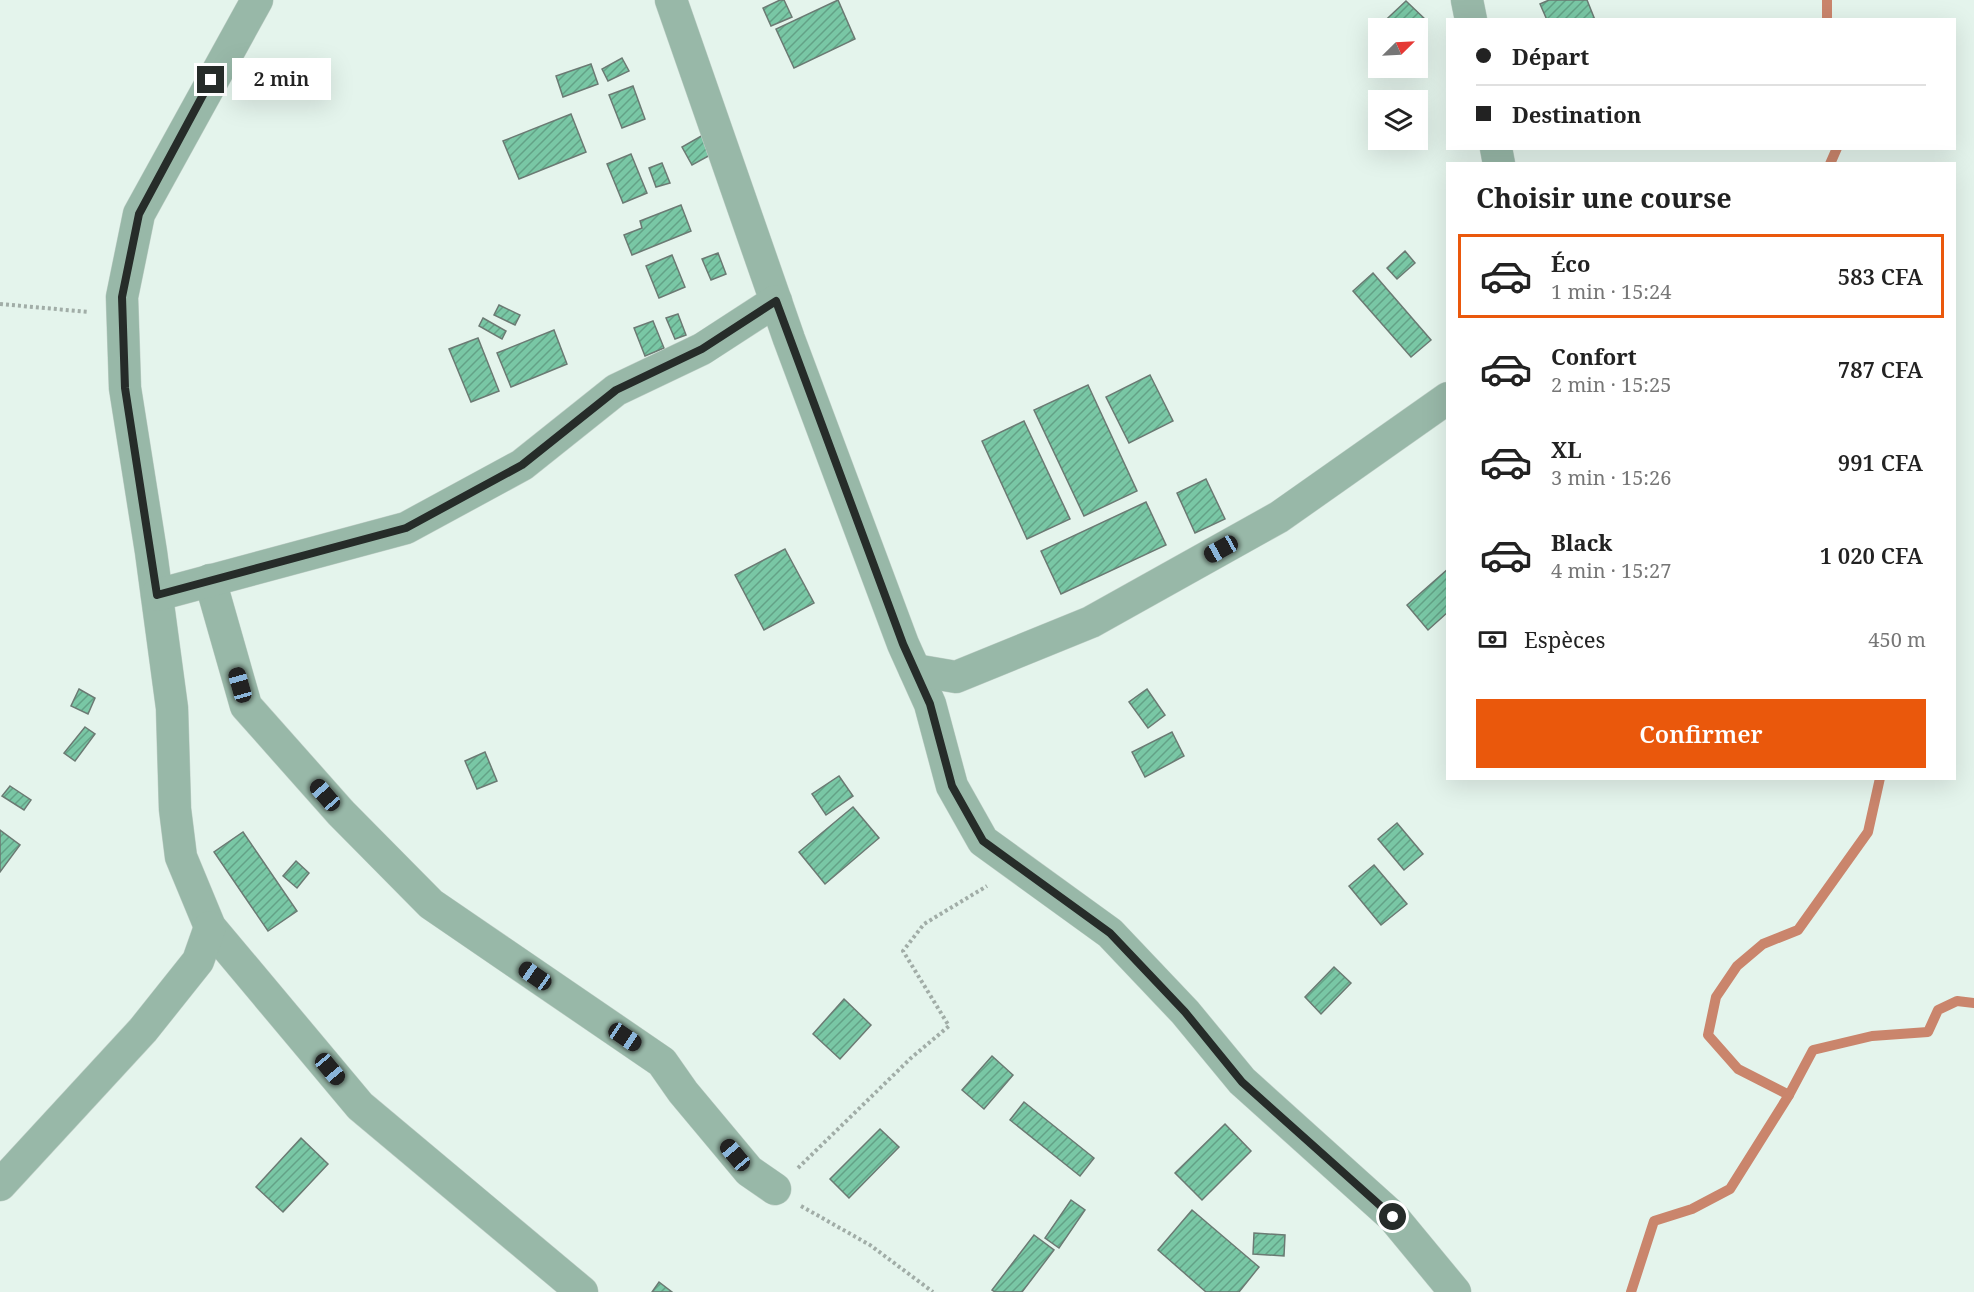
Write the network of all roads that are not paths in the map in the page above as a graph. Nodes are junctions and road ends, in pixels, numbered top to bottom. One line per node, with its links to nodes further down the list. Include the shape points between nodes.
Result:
1 (257, 0): 8 (street, via 139,214 122,297 125,388)
2 (671, 0): 5 (street)
3 (1467, 0): 4 (street)
4 (1471, 18)
5 (776, 301): 7 (street, via 702,349 616,390 522,465 406,528); 9 (street)
6 (1446, 399): 9 (street, via 1278,517 1091,622 956,677)
7 (210, 580): 8 (street); 12 (street, via 246,706 341,813 431,904 662,1062 748,1171)
8 (157, 595): 10 (street, via 172,708 175,809 181,857)
9 (915, 670): 14 (street, via 930,704 952,786 983,841 1110,933 1185,1012 1242,1082 1393,1217)
10 (210, 927): 11 (street, via 198,961 143,1030); 13 (street, via 360,1106)
11 (0, 1185)
12 (775, 1189)
13 (582, 1292)
14 (1455, 1292)

